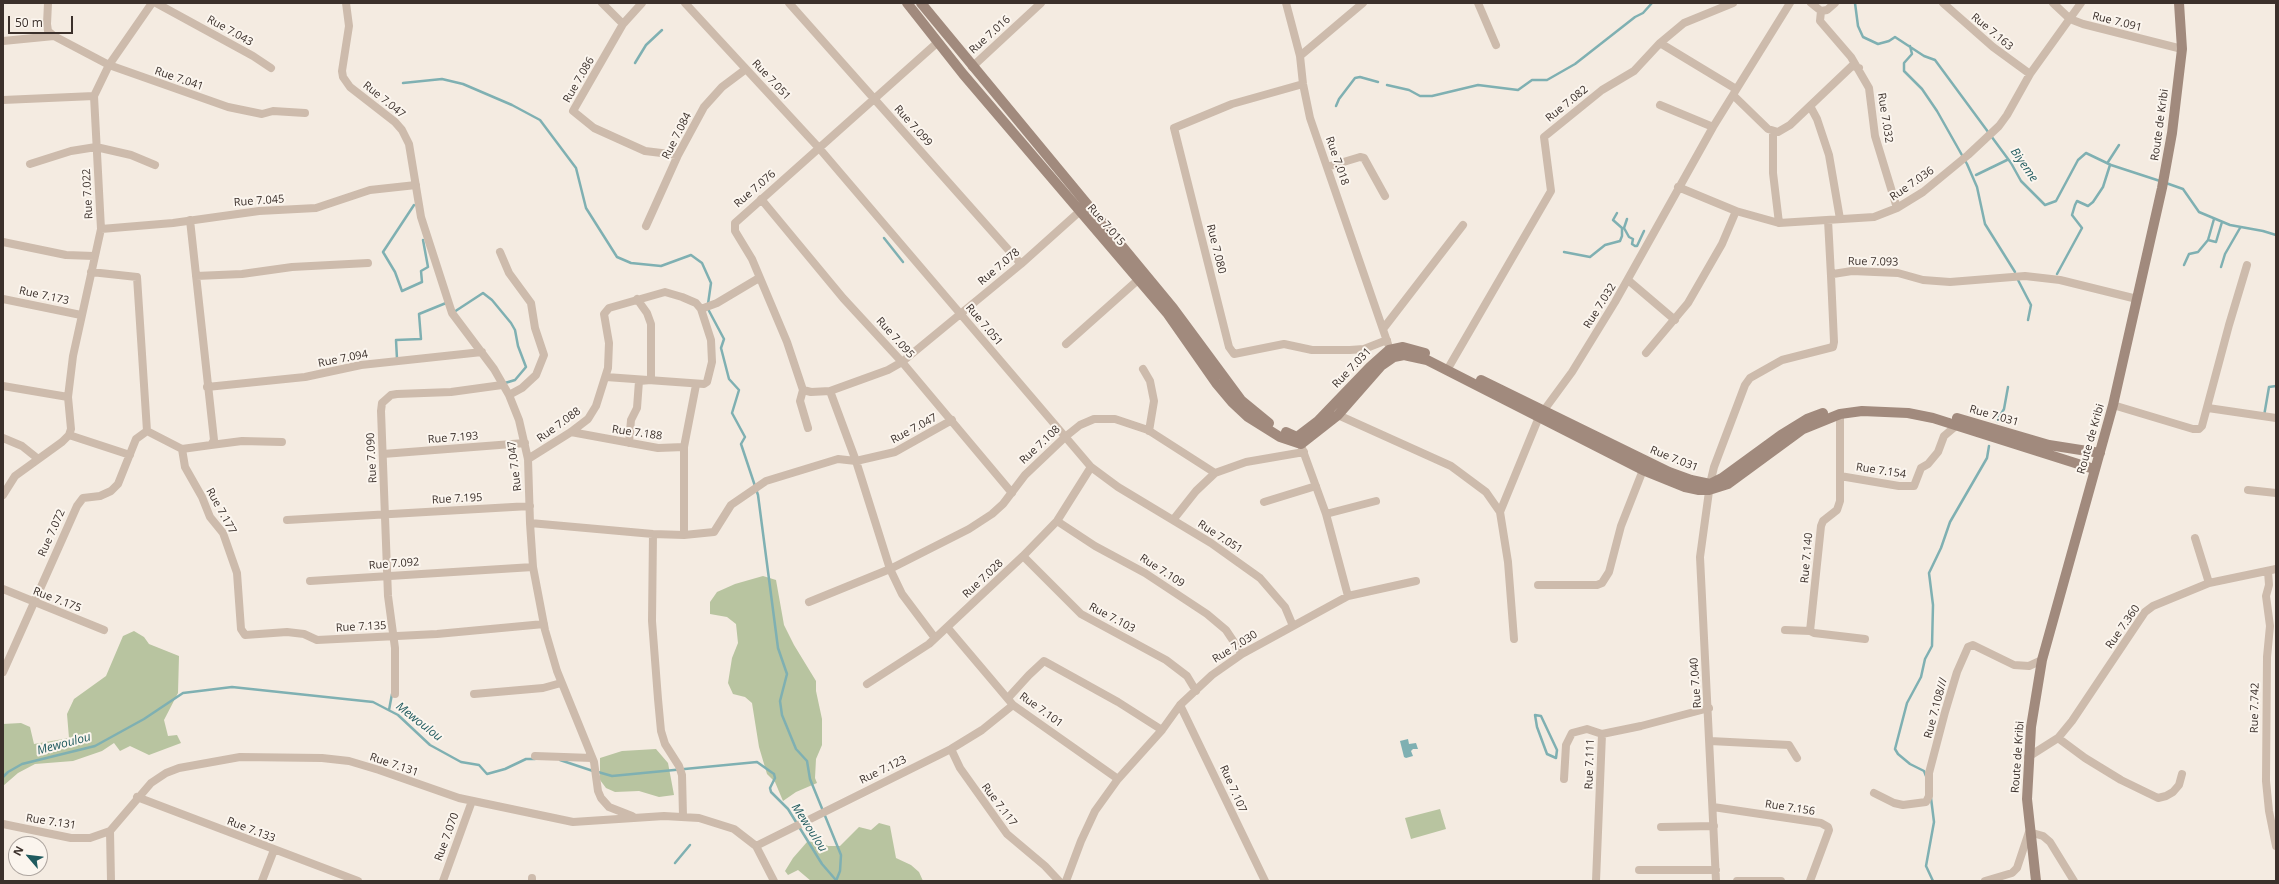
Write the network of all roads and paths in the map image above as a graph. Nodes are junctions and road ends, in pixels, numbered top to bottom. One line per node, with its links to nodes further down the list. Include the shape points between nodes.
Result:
1 (48, 3): 26 (street, via 48,31)
2 (152, 3): 33 (street, Rue 7.022)
3 (156, 3): 35 (street, Rue 7.043)
4 (346, 3): 55 (street, Rue 7.047, via 349,26 343,77 350,87 402,130 409,144)
5 (602, 3): 25 (street)
6 (642, 3): 25 (street, Rue 7.086)
7 (685, 3): 37 (street, Rue 7.051)
8 (789, 3): 43 (street, Rue 7.099)
9 (907, 3): 28 (main road, Rue 7.015)
10 (922, 3): 34 (main road, Rue 7.015)
11 (1042, 3): 34 (street, Rue 7.016)
12 (1286, 3): 32 (street)
13 (1478, 3): 30 (street)
14 (1733, 3): 29 (street, via 1684,23)
15 (1790, 3): 40 (street, Rue 7.032)
16 (1811, 3): 23 (street)
17 (1835, 3): 23 (street, via 1827,10)
18 (1943, 3): 38 (street, Rue 7.163, via 1993,47)
19 (2053, 3): 24 (street, Rue 7.091)
20 (2082, 3): 24 (street, Rue 7.036)
21 (2179, 3): 31 (main road, Route de Kribi)
22 (1361, 4): 32 (street)
23 (1821, 11): 36 (street, Rue 7.032, via 1820,21)
24 (2070, 19): 31 (street, Rue 7.091, via 2097,29); 38 (street, Rue 7.036)
25 (623, 24): 51 (street, Rue 7.086, via 573,111 594,128 645,151)
26 (54, 36): 27 (street); 33 (street, Rue 7.041)
27 (3, 41)
28 (938, 42): 43 (street, Rue 7.076); 61 (main road, Rue 7.015)
29 (1660, 43): 40 (street); 94 (street, Rue 7.082, via 1634,71 1602,90 1544,137 1551,191)
30 (1496, 44)
31 (2182, 49): 83 (main road, Route de Kribi, via 2165,174)
32 (1300, 56): 39 (street, Rue 7.018)
33 (109, 65): 41 (street, Rue 7.022); 46 (street, Rue 7.041, via 228,107 262,114 273,111)
34 (972, 66): 126 (main road, Rue 7.015, via 1173,308 1241,400 1262,419)
35 (271, 68)
36 (1859, 68): 45 (street, via 1852,66); 59 (street, Rue 7.032, via 1869,88 1875,136)
37 (746, 69): 50 (street, Rue 7.051); 51 (street, Rue 7.084, via 722,88 704,107)
38 (2030, 74): 59 (street, Rue 7.036, via 2007,115 1968,155 1923,192)
39 (1303, 84): 54 (street, Rue 7.018, via 1310,118); 90 (street, Rue 7.080, via 1232,104 1174,128 1229,347 1234,354 1284,344 1312,350 1350,350)
40 (1734, 92): 47 (street, Rue 7.032); 48 (street)
41 (94, 96): 42 (street); 49 (street, Rue 7.022)
42 (3, 100)
43 (875, 100): 50 (street, Rue 7.076); 73 (street, Rue 7.099)
44 (1660, 104): 47 (street)
45 (1810, 106): 48 (street, via 1790,125 1778,132); 62 (street, via 1830,155)
46 (305, 113)
47 (1713, 128): 56 (street, Rue 7.032)
48 (1773, 131): 65 (street, via 1773,173)
49 (96, 147): 52 (street, via 71,151); 53 (street, via 131,155); 68 (street, Rue 7.022)
50 (819, 148): 58 (street, Rue 7.076); 85 (street, Rue 7.051)
51 (678, 154): 67 (street, Rue 7.084)
52 (30, 164)
53 (155, 165)
54 (1327, 167): 57 (street, via 1364,158); 88 (street, Rue 7.018)
55 (416, 185): 63 (street, Rue 7.045, via 370,190 316,208 259,211); 91 (street, Rue 7.047, via 422,217 452,313)
56 (1678, 187): 60 (street, Rue 7.036); 80 (street, Rue 7.032)
57 (1385, 196)
58 (761, 199): 78 (street, Rue 7.076, via 737,220 734,228 752,259); 93 (street, Rue 7.095, via 843,298)
59 (1897, 208): 62 (street, Rue 7.036, via 1874,217)
60 (1736, 211): 65 (street, Rue 7.036); 87 (street, via 1722,244 1688,303)
61 (1079, 212): 73 (street, Rue 7.078); 79 (main road, Rue 7.015)
62 (1840, 219): 64 (street, Rue 7.036)
63 (190, 220): 68 (street, Rue 7.045); 76 (street)
64 (1828, 220): 65 (street, Rue 7.036); 77 (street)
65 (1779, 223)
66 (1463, 224): 88 (street)
67 (646, 226)
68 (101, 229): 71 (street, Rue 7.022)
69 (3, 242): 71 (street, via 66,255)
70 (500, 252): 104 (street, via 509,273 531,303 544,355 536,375 522,388)
71 (94, 256): 75 (street, Rue 7.022)
72 (368, 263): 76 (street)
73 (1021, 264): 85 (street, Rue 7.078)
74 (2247, 265): 107 (street)
75 (90, 272): 86 (street, Rue 7.022); 116 (street, via 137,277)
76 (196, 276): 101 (street)
77 (1831, 276): 83 (street, Rue 7.093, via 1852,271 1898,273 1923,280 1950,282 2025,276 2060,280); 142 (street, via 1833,347 1782,360 1750,378 1745,385)
78 (759, 278): 84 (street); 102 (street, Rue 7.076, via 787,342)
79 (1139, 280): 89 (street); 126 (main road, Rue 7.015, via 1167,313 1216,383 1239,409 1268,431)
80 (1628, 280): 87 (street); 108 (street, Rue 7.032, via 1572,372)
81 (3, 299): 86 (street, Rue 7.173)
82 (637, 299): 84 (street, Rue 7.088, via 665,292 682,297); 96 (street, Rue 7.088, via 609,308 604,314 609,343); 97 (street, via 647,313 650,324)
83 (2137, 300): 106 (main road, Route de Kribi)
84 (701, 309): 99 (street, via 711,340 712,362 708,382)
85 (960, 314): 93 (street, Rue 7.078); 121 (street, Rue 7.051)
86 (81, 315): 105 (street, Rue 7.022)
87 (1675, 320): 92 (street)
88 (1383, 329): 90 (street, Rue 7.018)
89 (1066, 344)
90 (1388, 345): 94 (main road, Rue 7.031, via 1426,353); 126 (main road, Rue 7.031, via 1318,421)
91 (482, 352): 98 (street, Rue 7.047); 101 (street, Rue 7.094, via 361,365 305,377)
92 (1646, 353)
93 (902, 362): 103 (street, Rue 7.078, via 888,370); 112 (street, Rue 7.095)
94 (1450, 366): 108 (main road, Rue 7.031)
95 (1143, 369): 117 (street, via 1150,380 1154,401)
96 (606, 377): 97 (street); 118 (street, Rue 7.088, via 592,412)
97 (651, 380): 99 (street); 125 (street, via 640,381 637,408 631,420)
98 (502, 384): 104 (street, Rue 7.047); 131 (street, Rue 7.090, via 470,390 391,395 382,402 380,411)
99 (696, 385): 128 (street)
100 (3, 386): 105 (street)
101 (207, 387): 127 (street, via 214,440)
102 (803, 390): 103 (street, Rue 7.078); 114 (street, Rue 7.076, via 800,401)
103 (830, 391): 135 (street)
104 (509, 395): 124 (street, Rue 7.047)
105 (68, 397): 119 (street, Rue 7.022, via 72,422)
106 (2113, 405): 107 (street, via 2193,429 2202,426); 130 (main road, Route de Kribi)
107 (2208, 408): 111 (street)
108 (1542, 414): 110 (main road, Rue 7.031, via 1427,360 1404,355 1394,357 1382,366); 138 (main road, Rue 7.031); 142 (main road, Rue 7.031, via 1669,472); 150 (street, Rue 7.032)
109 (1840, 414): 113 (main road, Rue 7.031, via 1908,413); 140 (street, Rue 7.140); 142 (main road, Rue 7.031, via 1803,429 1728,484)
110 (1338, 415): 126 (main road, Rue 7.031); 150 (street, via 1451,466 1486,492)
111 (2276, 418)
112 (952, 420): 135 (street, Rue 7.047, via 895,452); 144 (street, Rue 7.095, via 992,472)
113 (1957, 425): 115 (main road, Rue 7.031); 140 (street, Rue 7.154, via 1944,436 1938,452 1922,468 1914,486 1899,486)
114 (808, 428)
115 (1988, 430): 120 (main road, Rue 7.031); 142 (main road, Rue 7.031, via 1910,407 1871,405 1846,408 1807,419 1761,448)
116 (147, 431): 129 (street); 132 (street, Rue 7.072, via 136,439)
117 (1149, 431): 121 (street, Rue 7.108, via 1133,424 1099,417 1080,425); 139 (street, Rue 7.108)
118 (571, 432): 125 (street, Rue 7.188); 134 (street, Rue 7.088)
119 (69, 434): 132 (street); 133 (street, via 62,442)
120 (1999, 434): 130 (main road, Rue 7.031); 137 (main road, Rue 7.031)
121 (1065, 437): 136 (street, Rue 7.051); 144 (street, Rue 7.108, via 1025,475)
122 (3, 438): 133 (street, via 22,446)
123 (282, 442): 127 (street, via 242,441)
124 (525, 443): 131 (street, Rue 7.193); 134 (street, Rue 7.047)
125 (629, 443): 128 (street, Rue 7.188, via 658,448)
126 (1301, 444): 139 (street); 141 (street)
127 (211, 445): 129 (street)
128 (684, 447): 158 (street)
129 (182, 449): 179 (street, Rue 7.177, via 185,467 210,517 223,534 237,573)
130 (2100, 453): 137 (main road, Route de Kribi)
131 (383, 454): 151 (street, Rue 7.090)
132 (130, 455): 171 (street, Rue 7.072, via 124,474 111,491 100,496 83,498 77,506)
133 (37, 458): 146 (street, via 15,476)
134 (528, 459): 149 (street, Rue 7.047)
135 (856, 461): 158 (street, Rue 7.047, via 838,459 766,481 732,505 714,532); 162 (street)
136 (1091, 467): 154 (street, Rue 7.051, via 1118,487); 155 (street, Rue 7.028)
137 (2094, 469): 185 (main road, Route de Kribi, via 2059,606)
138 (1643, 470): 142 (main road, Rue 7.031, via 1685,487); 168 (street, via 1602,583)
139 (1215, 473): 154 (street, via 1196,491)
140 (1840, 476): 178 (street, Rue 7.140, via 1840,501 1837,510 1823,521 1821,526)
141 (1316, 486): 147 (street); 152 (street)
142 (1710, 487): 194 (street, Rue 7.040, via 1700,575)
143 (2248, 490): 145 (street)
144 (1012, 493): 162 (street, Rue 7.108, via 992,514 969,529)
145 (2276, 493)
146 (3, 495)
147 (1264, 502)
148 (1376, 502): 152 (street)
149 (530, 506): 151 (street, Rue 7.195); 156 (street, Rue 7.047)
150 (1500, 512): 182 (street, via 1508,562)
151 (386, 514): 153 (street, Rue 7.195); 164 (street, Rue 7.090)
152 (1326, 514): 170 (street)
153 (287, 520)
154 (1173, 520): 174 (street, Rue 7.051, via 1231,556 1260,578 1285,606)
155 (1057, 521): 160 (street, Rue 7.028); 184 (street, Rue 7.109, via 1095,546 1145,573 1207,614 1226,630)
156 (530, 523): 157 (street, Rue 7.047); 161 (street)
157 (653, 534): 158 (street, Rue 7.047); 211 (street, via 652,621 661,731 682,775)
158 (684, 535)
159 (2195, 538): 167 (street)
160 (1023, 556): 175 (street, Rue 7.028); 189 (street, Rue 7.103, via 1081,614 1166,660 1187,676)
161 (533, 567): 164 (street, Rue 7.092); 173 (street)
162 (890, 568): 172 (street, Rue 7.108); 181 (street, via 902,594)
163 (2272, 570): 167 (street, Rue 7.360); 219 (street, Rue 7.742, via 2266,596 2270,626 2267,657 2266,781)
164 (388, 576): 165 (street, Rue 7.092); 180 (street, Rue 7.090)
165 (310, 581)
166 (1416, 581): 170 (street, Rue 7.030)
167 (2209, 583): 197 (street, Rue 7.360, via 2153,606 2145,612 2106,673)
168 (1538, 585)
169 (3, 589): 171 (street, Rue 7.175)
170 (1348, 596): 174 (street, Rue 7.030)
171 (33, 602): 176 (street, Rue 7.175); 186 (street, Rue 7.072)
172 (809, 602)
173 (544, 624): 180 (street, Rue 7.135); 187 (street)
174 (1293, 626): 184 (street, Rue 7.030)
175 (947, 627): 181 (street, Rue 7.028); 192 (street, Rue 7.101)
176 (104, 630)
177 (1785, 630): 178 (street)
178 (1810, 631): 183 (street, via 1814,634)
179 (242, 632): 180 (street, Rue 7.135, via 249,635 296,633 317,640)
180 (392, 636): 190 (street, Rue 7.090, via 395,648)
181 (935, 638): 188 (street, Rue 7.028)
182 (1514, 639)
183 (1865, 639)
184 (1242, 654): 189 (street, Rue 7.030)
185 (2042, 660): 201 (main road, Route de Kribi); 207 (street, Rue 7.108///, via 2029,666 2014,665 1973,645 1968,646 1957,672 1946,712 1930,773 1929,796 1926,802 1903,805)
186 (3, 672)
187 (562, 683): 191 (street, via 543,688); 202 (street)
188 (867, 684)
189 (1196, 691): 193 (street, Rue 7.030)
190 (394, 694)
191 (474, 694)
192 (1010, 701): 195 (street, Rue 7.123, via 1029,675 1044,661); 199 (street, Rue 7.123, via 982,730); 205 (street, Rue 7.101)
193 (1180, 705): 195 (street, Rue 7.030); 230 (street, Rue 7.107)
194 (1709, 708): 196 (street, Rue 7.111); 198 (street, Rue 7.040)
195 (1162, 730): 205 (street, Rue 7.030)
196 (1602, 734): 206 (street, via 1587,730 1572,733 1566,745); 231 (street, Rue 7.111)
197 (2058, 738): 201 (street, Rue 7.360); 204 (street, via 2104,770 2158,798 2173,792 2179,786)
198 (1710, 741): 203 (street, via 1789,745); 210 (street, Rue 7.040)
199 (951, 749): 218 (street, Rue 7.123); 228 (street, Rue 7.117, via 960,768 1007,834)
200 (534, 756): 202 (street)
201 (2028, 757): 217 (main road, Route de Kribi)
202 (592, 758): 212 (street, via 601,798 608,807 619,813)
203 (1797, 758)
204 (2182, 774)
205 (1118, 778): 229 (street, Rue 7.030, via 1095,811)
206 (1564, 779)
207 (1874, 793)
208 (137, 797): 209 (street, Rue 7.131, via 151,783 179,768 240,757 274,756 349,761); 216 (street, Rue 7.131); 220 (street, Rue 7.133)
209 (472, 801): 212 (street, Rue 7.131, via 573,822); 226 (street, Rue 7.070)
210 (1713, 807): 214 (street, Rue 7.040); 235 (street, Rue 7.156, via 1821,823 1828,827 1827,837)
211 (683, 816): 212 (street, Rue 7.131); 218 (street, Rue 7.131, via 699,818 734,830)
212 (636, 817)
213 (3, 824): 216 (street, Rue 7.131, via 71,838 90,838)
214 (1714, 826): 215 (street); 222 (street, Rue 7.040)
215 (1661, 827)
216 (110, 831): 223 (street)
217 (2029, 832): 236 (street, via 2017,868); 237 (main road, Route de Kribi); 238 (street, via 2043,836 2050,842)
218 (756, 846): 227 (street, Rue 7.131)
219 (2276, 846)
220 (274, 850): 224 (street); 225 (street, Rue 7.133)
221 (1639, 870): 222 (street)
222 (1716, 870): 232 (street, Rue 7.040)
223 (111, 881)
224 (262, 881)
225 (358, 881)
226 (443, 881)
227 (774, 881)
228 (1059, 881)
229 (1066, 881)
230 (1265, 881)
231 (1596, 881)
232 (1716, 881)
233 (1737, 881): 234 (street)
234 (1781, 881)
235 (1810, 881)
236 (1985, 881)
237 (2036, 881)
238 (2074, 881)

